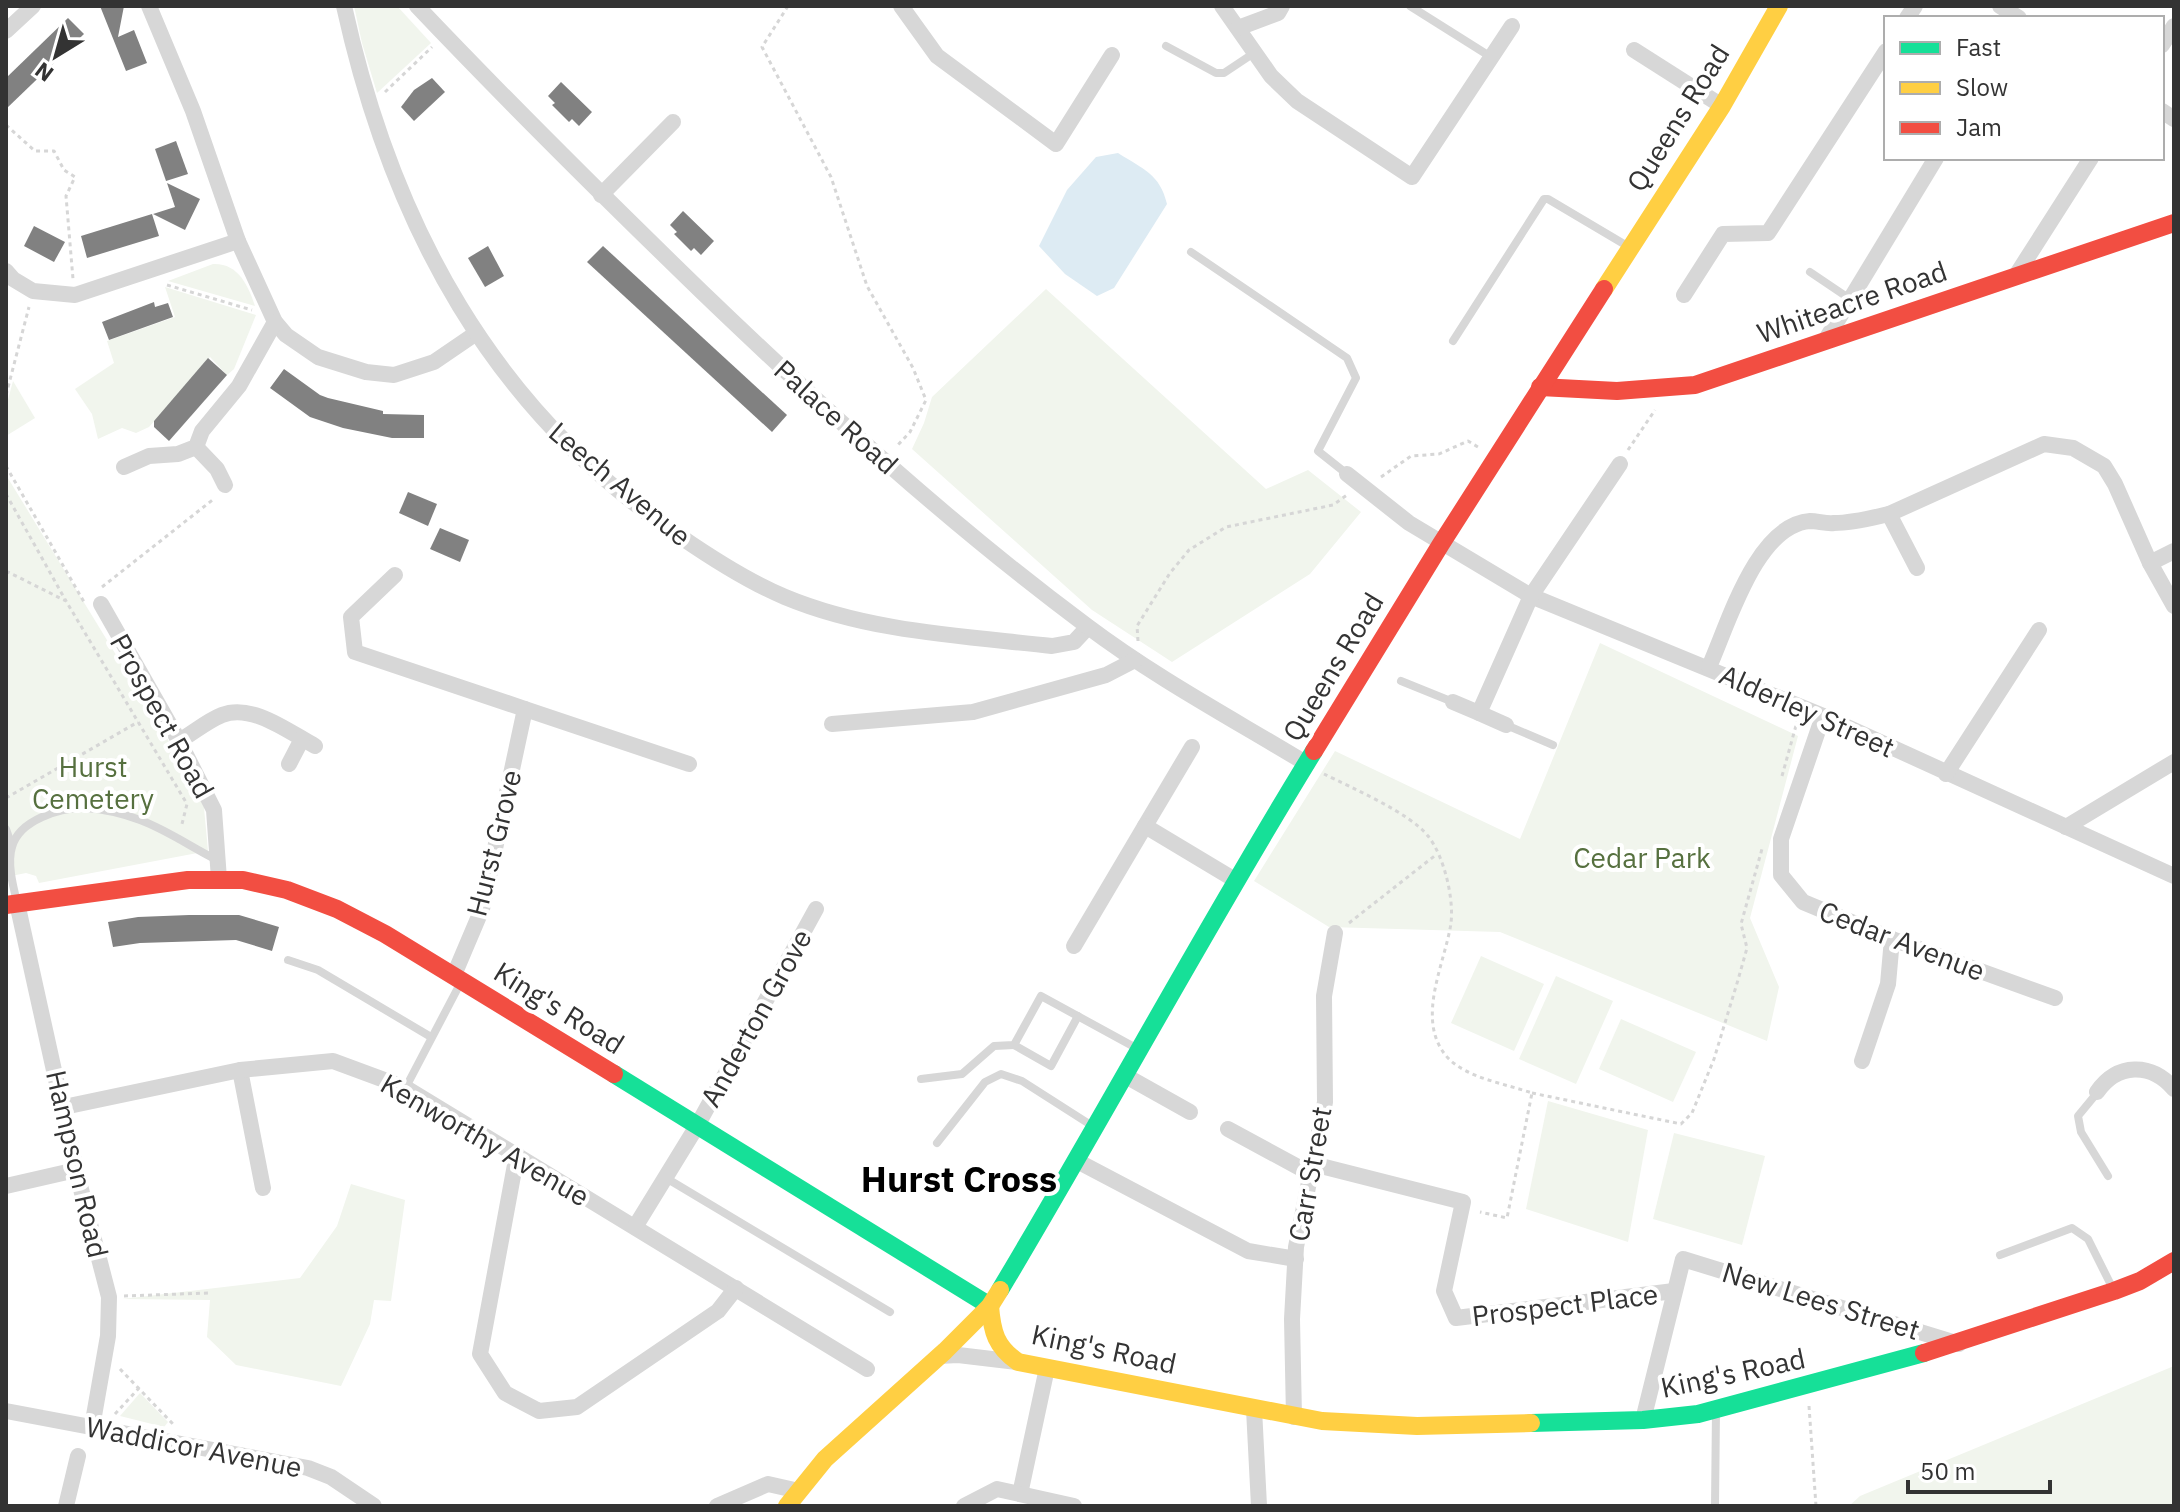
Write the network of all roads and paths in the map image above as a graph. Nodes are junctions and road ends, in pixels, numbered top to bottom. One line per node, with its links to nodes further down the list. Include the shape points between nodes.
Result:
1 (33, 6): 13 (street)
2 (149, 6): 29 (street)
3 (344, 6): 21 (street, Leech Avenue)
4 (417, 6): 14 (street, Palace Road)
5 (788, 6): 49 (path, via 762,47 831,177 867,286 926,400 910,432)
6 (901, 6): 19 (street, via 937,56 1056,144)
7 (1222, 6): 12 (street)
8 (1282, 6): 12 (street, via 1278,13)
9 (1410, 6): 20 (lane)
10 (1779, 6): 22 (main road, Queens Road)
11 (1512, 26): 20 (street)
12 (1238, 28): 17 (street)
13 (6, 31)
14 (445, 35): 21 (path); 27 (street, Palace Road)
15 (1166, 46): 17 (lane, via 1216,73)
16 (1634, 50): 22 (street)
17 (1255, 53): 20 (street, via 1297,101 1412,177)
18 (1884, 54): 38 (street, via 1768,233 1723,234)
19 (1112, 55)
20 (1492, 57)
21 (371, 105): 41 (street, Leech Avenue, via 413,217)
22 (1722, 106): 30 (main road, Queens Road)
23 (673, 122): 27 (street)
24 (6, 125): 37 (path, via 35,151 54,151 64,170 75,177 66,196)
25 (1935, 160): 39 (street)
26 (2090, 160): 35 (street)
27 (601, 195): 49 (street, Palace Road)
28 (2174, 223): 35 (main road, Whiteacre Road)
29 (238, 241): 32 (street); 40 (street)
30 (1630, 248): 42 (lane, via 1544,199); 44 (main road, Queens Road)
31 (1191, 252): 53 (lane, via 1347,358 1356,378 1318,451)
32 (156, 269): 37 (street); 40 (path, via 166,284)
33 (6, 271): 36 (street)
34 (1810, 272): 39 (lane)
35 (2015, 277): 43 (main road, Whiteacre Road)
36 (33, 291): 37 (street); 46 (path)
37 (75, 295)
38 (1684, 295)
39 (1850, 299): 43 (street)
40 (275, 322): 41 (street, via 318,357 394,375 434,362); 47 (street)
41 (475, 334): 67 (street, Leech Avenue, via 542,419 594,470 714,560 785,597 911,630 1052,646 1074,642)
42 (1453, 341)
43 (1825, 341): 45 (main road, Whiteacre Road, via 1695,385)
44 (1540, 387): 45 (main road, Whiteacre Road); 48 (main road, Queens Road)
45 (1669, 387): 50 (path)
46 (6, 395)
47 (196, 447): 52 (street); 54 (street)
48 (1496, 457): 53 (path, via 1468,441 1439,454 1411,456 1381,477); 57 (main road, Queens Road)
49 (883, 461): 67 (street, Palace Road)
50 (1620, 464): 63 (street)
51 (6, 466): 64 (path, via 83,602)
52 (124, 467)
53 (1354, 479): 57 (street, Alderley Street); 69 (path, via 1333,505 1226,527 1189,550 1137,626)
54 (225, 485): 64 (path)
55 (6, 494): 65 (path)
56 (1889, 514): 59 (street, via 2025,451 2059,445 2086,453 2104,466); 60 (street); 70 (street, via 1855,522 1809,521 1779,534 1757,557)
57 (1441, 544): 63 (street, Alderley Street); 85 (main road, Queens Road)
58 (2174, 551): 59 (street)
59 (2150, 563): 66 (street)
60 (1917, 568)
61 (6, 571): 65 (path)
62 (395, 575): 73 (street, via 351,617 355,652)
63 (1531, 596): 70 (street, Alderley Street); 74 (street)
64 (98, 598): 79 (street, Prospect Road)
65 (66, 601): 76 (path)
66 (2174, 606)
67 (1088, 627): 69 (street, Palace Road)
68 (2039, 630): 86 (street)
69 (1135, 660): 77 (street, via 1106,675 973,712); 85 (street, Palace Road)
70 (1709, 667): 75 (street, Alderley Street)
71 (1401, 681): 72 (lane)
72 (1453, 702): 74 (street)
73 (525, 709): 84 (street); 104 (street, Hurst Grove, via 482,909)
74 (1479, 713): 78 (street)
75 (1823, 716): 86 (street, Alderley Street); 100 (street, Cedar Avenue, via 1781,839 1781,875 1803,902)
76 (139, 722): 87 (path); 91 (path, via 187,804)
77 (832, 724)
78 (1506, 725): 80 (lane)
79 (179, 741): 83 (street, via 221,715 248,713 308,742); 94 (street, Prospect Road, via 214,810)
80 (1553, 745)
81 (1192, 747): 88 (street)
82 (2174, 762): 89 (street)
83 (289, 764)
84 (689, 764)
85 (1307, 764): 93 (path, via 1413,822); 96 (main road, Queens Road)
86 (1946, 774): 89 (street, Alderley Street)
87 (6, 798)
88 (1145, 826): 96 (street); 101 (street)
89 (2066, 827): 95 (street, Alderley Street)
90 (6, 829): 92 (lane)
91 (178, 839): 92 (lane, via 138,819 84,808 37,820); 94 (lane)
92 (12, 846): 97 (lane)
93 (1437, 854): 99 (path); 117 (path, via 1448,879 1451,921 1433,998 1435,1035 1448,1058 1472,1073)
94 (218, 870): 97 (main road, King's Road); 104 (main road, King's Road, via 314,899)
95 (2174, 876)
96 (1235, 880): 109 (main road, Queens Road)
97 (12, 904): 118 (street, Hampson Road)
98 (816, 909): 120 (street, Anderton Grove)
99 (1335, 933): 126 (street, Carr Street, via 1324,996 1325,1102)
100 (1892, 939): 105 (street, Cedar Avenue); 110 (street, via 1888,984)
101 (1074, 946)
102 (1747, 948): 117 (path, via 1714,1059 1692,1113 1681,1124)
103 (288, 960): 107 (lane, via 318,970)
104 (458, 978): 107 (lane); 120 (main road, King's Road)
105 (2055, 998)
106 (1078, 1016): 108 (lane, via 1041,996); 108 (lane, via 1051,1066); 109 (lane)
107 (431, 1037): 114 (lane)
108 (1014, 1045): 113 (lane, via 994,1046 962,1074)
109 (1139, 1049): 112 (main road, Queens Road)
110 (1862, 1061)
111 (240, 1070): 114 (street, Kenworthy Avenue, via 333,1061); 118 (street, Kenworthy Avenue); 131 (street)
112 (1124, 1075): 119 (street); 121 (main road, Queens Road)
113 (921, 1079)
114 (406, 1088): 124 (street, Kenworthy Avenue)
115 (2174, 1089): 116 (street, via 2157,1074 2134,1069 2113,1075)
116 (2097, 1092): 128 (lane, via 2078,1116 2081,1132)
117 (1532, 1093): 132 (path, via 1507,1218)
118 (64, 1107): 127 (street, Hampson Road)
119 (1190, 1112)
120 (697, 1126): 129 (street, Anderton Grove); 142 (main road, King's Road)
121 (1095, 1127): 123 (lane, via 1022,1081 1001,1074 985,1082); 125 (main road, Queens Road)
122 (1228, 1129): 126 (street)
123 (937, 1143)
124 (517, 1154): 133 (street, Kenworthy Avenue); 137 (street, via 480,1354 505,1393 539,1411 577,1407 718,1311)
125 (1077, 1161): 135 (street, via 1248,1251); 142 (main road, Queens Road)
126 (1312, 1169): 132 (street); 135 (street, Carr Street)
127 (76, 1170): 130 (street); 141 (street, Hampson Road)
128 (2108, 1176)
129 (665, 1178): 133 (street, Anderton Grove); 143 (lane)
130 (6, 1186)
131 (263, 1188)
132 (1462, 1205): 138 (street, Prospect Place, via 1444,1291 1456,1318)
133 (635, 1227): 137 (street, Kenworthy Avenue)
134 (2000, 1255): 139 (lane, via 2072,1228 2088,1239)
135 (1296, 1259): 155 (street, Carr Street)
136 (2174, 1261): 139 (main road, King's Road)
137 (736, 1288): 149 (street, Kenworthy Avenue)
138 (1674, 1291): 144 (street, New Lees Street, via 1683,1259); 156 (street)
139 (2114, 1291): 144 (main road, King's Road)
140 (208, 1293): 141 (path)
141 (109, 1297): 145 (street, Hampson Road)
142 (990, 1306): 146 (main road, Queens Road); 147 (main road, King's Road, via 992,1333)
143 (890, 1312)
144 (1959, 1344): 150 (main road, King's Road)
145 (105, 1356): 151 (path); 157 (street, Hampson Road)
146 (939, 1356): 147 (street); 160 (main road, Queens Road, via 825,1459)
147 (1018, 1362): 148 (main road, King's Road)
148 (1047, 1368): 152 (main road, King's Road); 161 (street)
149 (867, 1369)
150 (1808, 1386): 153 (main road, King's Road); 170 (path)
151 (139, 1388): 157 (path); 158 (path, via 180,1430)
152 (1254, 1409): 155 (main road, King's Road); 168 (street)
153 (1716, 1410): 156 (main road, King's Road); 169 (lane)
154 (6, 1411): 157 (street, Waddicor Avenue)
155 (1294, 1417): 156 (main road, King's Road, via 1417,1426)
156 (1643, 1420)
157 (96, 1428): 158 (street, Waddicor Avenue)
158 (182, 1444): 163 (street, Waddicor Avenue, via 308,1468)
159 (78, 1456): 162 (street)
160 (799, 1491): 164 (street, via 768,1484); 165 (main road, Queens Road)
161 (1020, 1494): 166 (street, via 997,1489); 167 (street)
162 (66, 1506)
163 (374, 1506)
164 (717, 1506)
165 (787, 1506)
166 (964, 1506)
167 (1074, 1506)
168 (1259, 1506)
169 (1715, 1506)
170 (1816, 1506)

